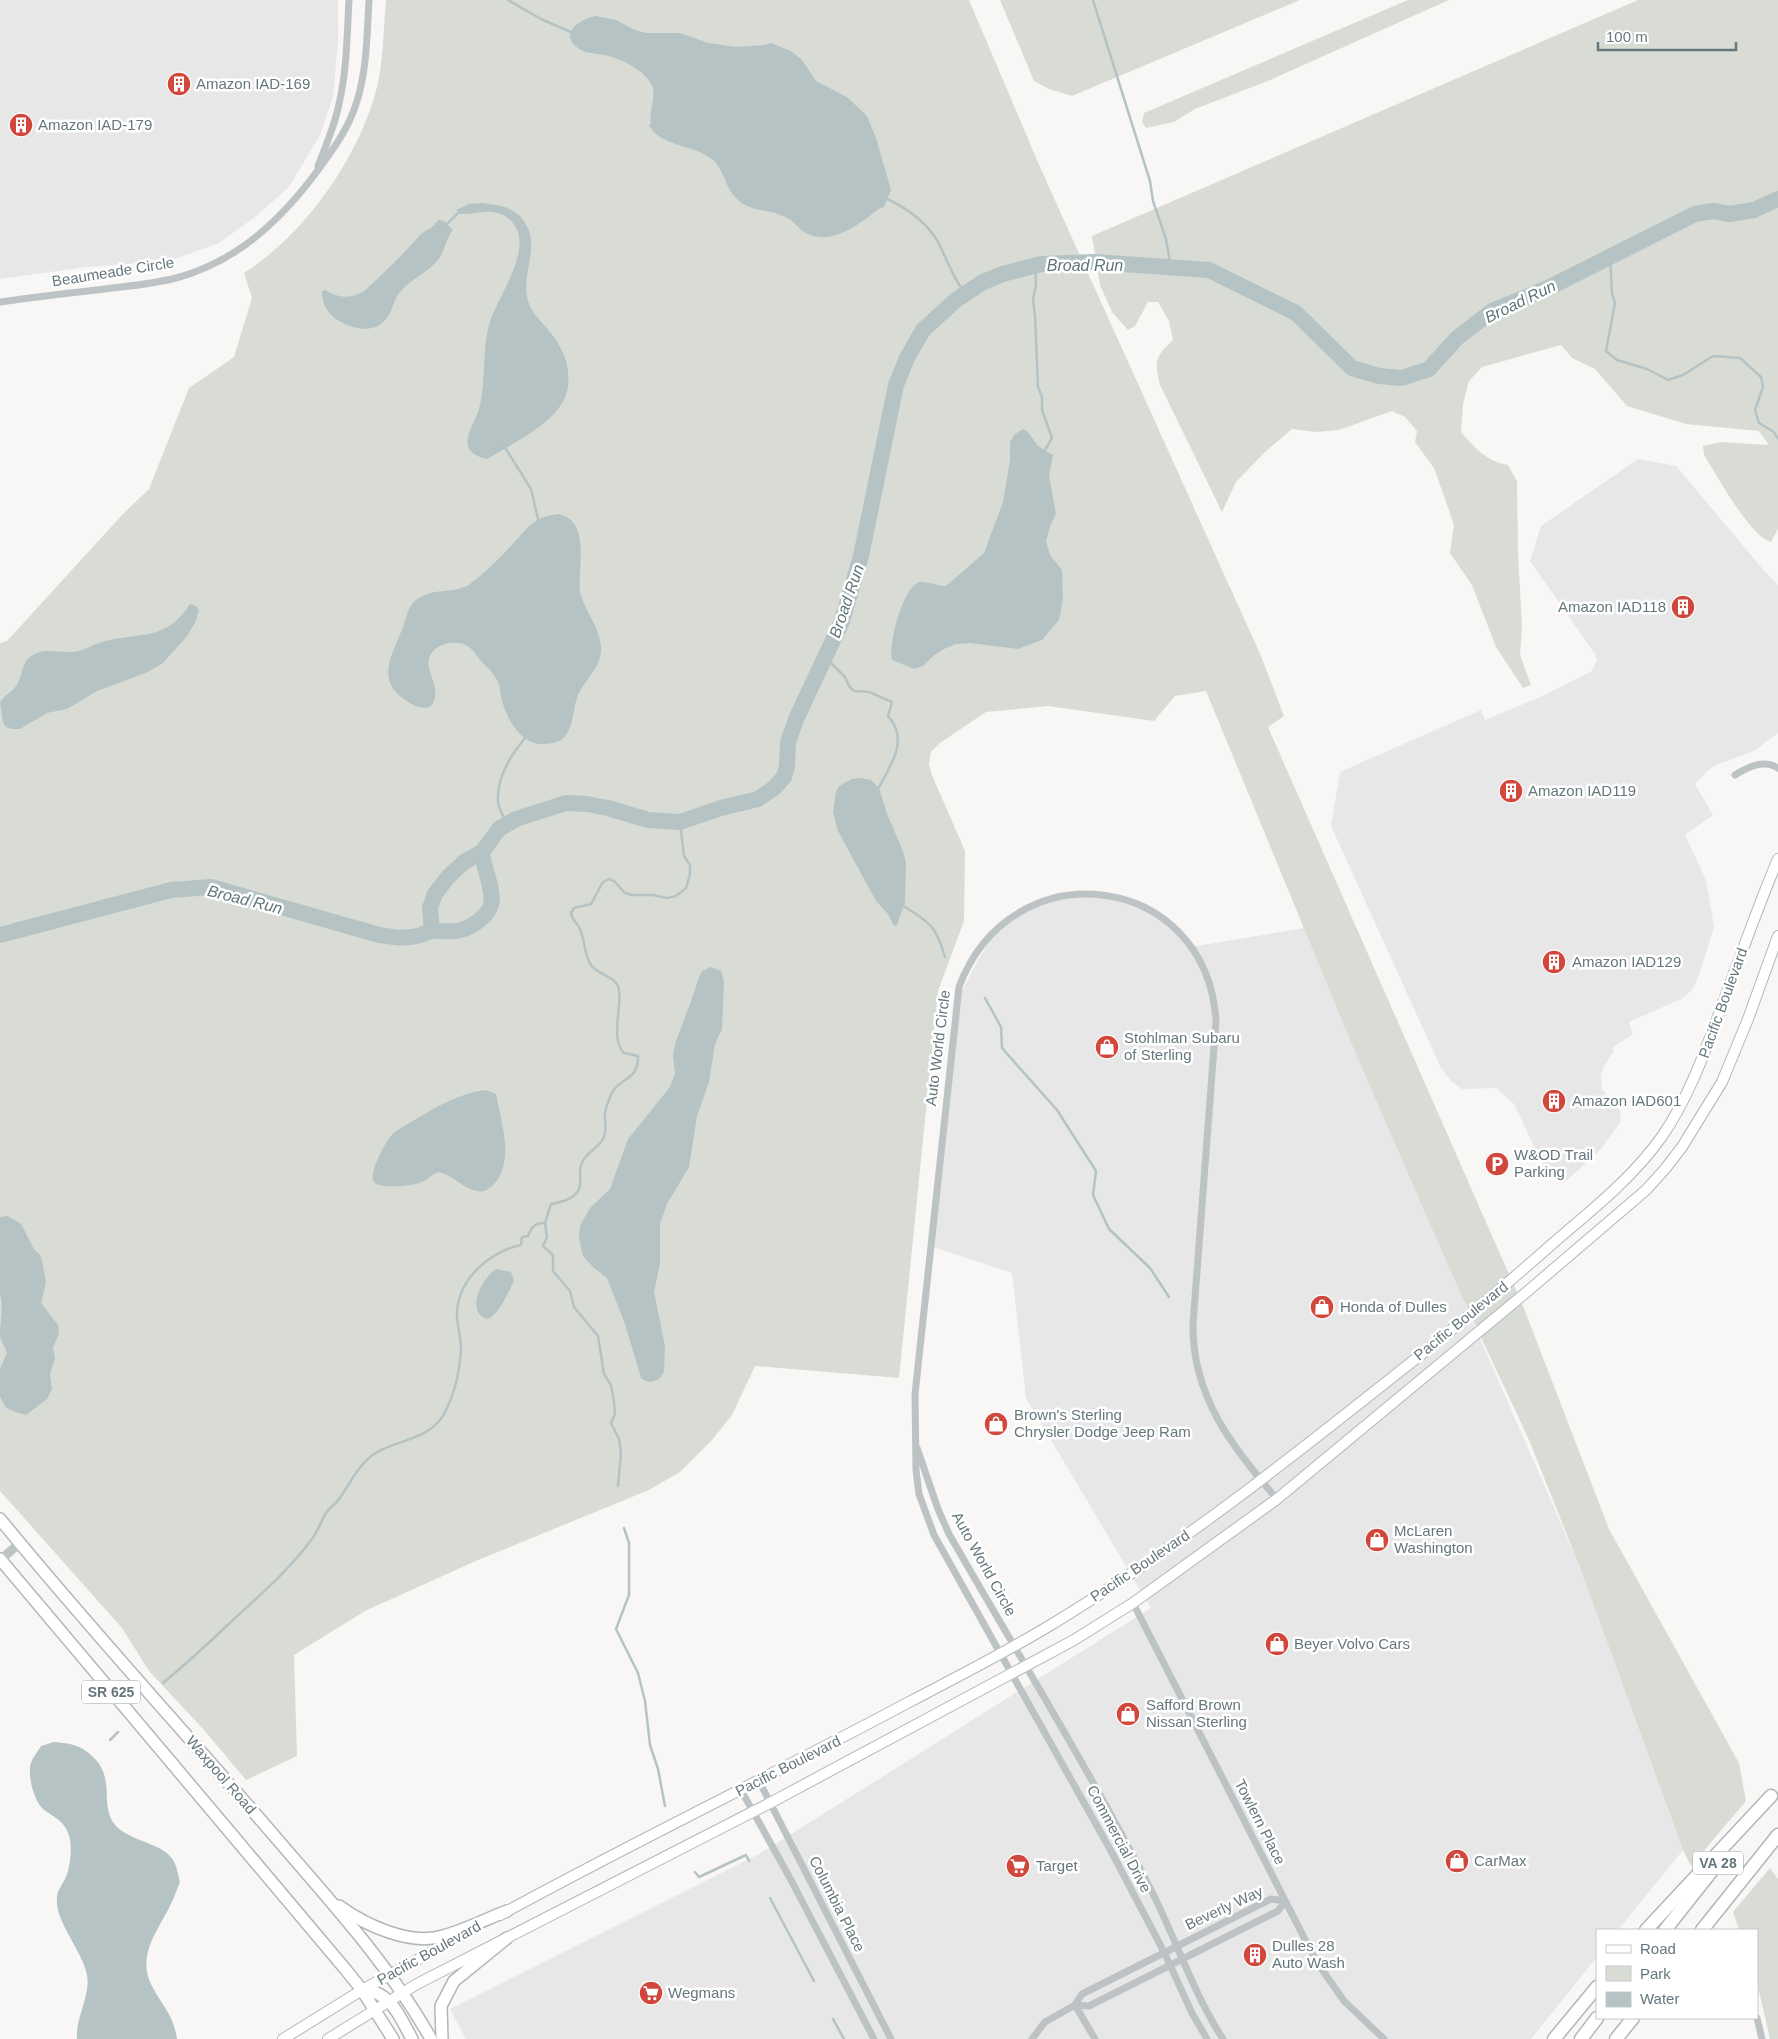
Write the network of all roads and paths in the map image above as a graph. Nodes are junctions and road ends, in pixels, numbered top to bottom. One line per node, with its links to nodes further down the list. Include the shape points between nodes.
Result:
1 (349, 0): 3 (street, Beaumeade Circle, via 340,103)
2 (369, 0): 3 (street, Beaumeade Circle, via 364,72 357,103 340,141)
3 (314, 175): 4 (street, Beaumeade Circle, via 270,226 250,242 198,271 145,284)
4 (0, 302)
5 (1778, 768): 6 (street, via 1772,764 1760,764)
6 (1734, 775)
7 (1778, 859): 10 (main road, Pacific Boulevard, via 1695,1076 1661,1138 1622,1182 1520,1272)
8 (1778, 936): 11 (main road, Pacific Boulevard, via 1722,1082 1665,1169 1646,1190 1529,1290)
9 (916, 1443): 10 (street, Auto World Circle, via 916,1384 959,988 975,954 993,932 1015,914 1053,898 1099,895 1142,906 1170,925 1191,947 1212,990 1215,1037 1193,1324 1194,1356 1203,1389 1219,1422); 16 (street, Auto World Circle, via 949,1534); 17 (street, Auto World Circle, via 919,1494 931,1528)
10 (1261, 1481): 11 (street, Auto World Circle); 16 (main road, Pacific Boulevard, via 1123,1580)
11 (1276, 1499): 15 (main road, Pacific Boulevard)
12 (0, 1519): 13 (main road, Waxpool Road / SR 625)
13 (20, 1544): 14 (street); 26 (main road, Waxpool Road / SR 625)
14 (0, 1560): 39 (main road, Waxpool Road / SR 625)
15 (1133, 1603): 18 (main road, Pacific Boulevard); 27 (street, Towlern Place)
16 (1014, 1646): 17 (main road, Pacific Boulevard); 18 (street, Auto World Circle)
17 (1000, 1654): 19 (street, Commercial Drive); 20 (main road, Pacific Boulevard)
18 (1026, 1666): 19 (main road, Pacific Boulevard); 33 (street, Commercial Drive, via 1140,1868)
19 (1011, 1675): 23 (main road, Pacific Boulevard); 34 (street, Commercial Drive)
20 (759, 1781): 21 (main road, Pacific Boulevard); 23 (street, Columbia Place)
21 (742, 1790): 24 (street, Columbia Place); 28 (main road, Pacific Boulevard)
22 (1774, 1792): 29 (highway); 30 (highway, VA 28)
23 (770, 1803): 24 (main road, Pacific Boulevard); 54 (street, Columbia Place)
24 (754, 1811): 32 (main road, Pacific Boulevard); 53 (street, Columbia Place)
25 (1778, 1835): 31 (highway, VA 28)
26 (327, 1897): 28 (main road, via 371,1925 400,1935 422,1938 441,1937); 37 (main road, Waxpool Road / SR 625)
27 (1285, 1901): 33 (street, Beverly Way, via 1271,1899); 35 (street, Beverly Way, via 1278,1911); 59 (street, Towlern Place, via 1329,1981)
28 (507, 1911): 37 (main road, Pacific Boulevard)
29 (1647, 1929)
30 (1666, 1929)
31 (1703, 1929)
32 (507, 1938): 40 (main road, Pacific Boulevard); 52 (main road, via 454,1981 442,2006)
33 (1177, 1945): 34 (street, Beverly Way); 35 (street, Commercial Drive)
34 (1164, 1952): 36 (street, Commercial Drive); 42 (street, Beverly Way, via 1082,1994)
35 (1182, 1959): 36 (street, Beverly Way); 58 (street, Commercial Drive)
36 (1170, 1966): 42 (street, Beverly Way, via 1089,2006); 57 (street, Commercial Drive)
37 (390, 1975): 39 (main road, Pacific Boulevard); 40 (main road, Waxpool Road / SR 625)
38 (1596, 1988): 60 (highway)
39 (362, 1990): 41 (main road, via 379,1993); 43 (main road, Waxpool Road / SR 625); 47 (main road, Pacific Boulevard)
40 (404, 1992): 41 (main road, Pacific Boulevard); 51 (main road, Waxpool Road / SR 625)
41 (390, 2001): 43 (main road, Pacific Boulevard); 50 (main road)
42 (1074, 2005): 55 (street, via 1046,2022); 56 (street)
43 (375, 2010): 48 (main road, Pacific Boulevard); 49 (main road, Waxpool Road / SR 625)
44 (1596, 2019): 61 (highway)
45 (1632, 2019): 62 (highway)
46 (1757, 2019): 63 (street)
47 (282, 2039)
48 (328, 2039)
49 (393, 2039)
50 (412, 2039)
51 (431, 2039)
52 (442, 2039)
53 (874, 2039)
54 (891, 2039)
55 (1032, 2039)
56 (1094, 2039)
57 (1207, 2039)
58 (1223, 2039)
59 (1384, 2039)
60 (1554, 2039)
61 (1581, 2039)
62 (1616, 2039)
63 (1762, 2039)

